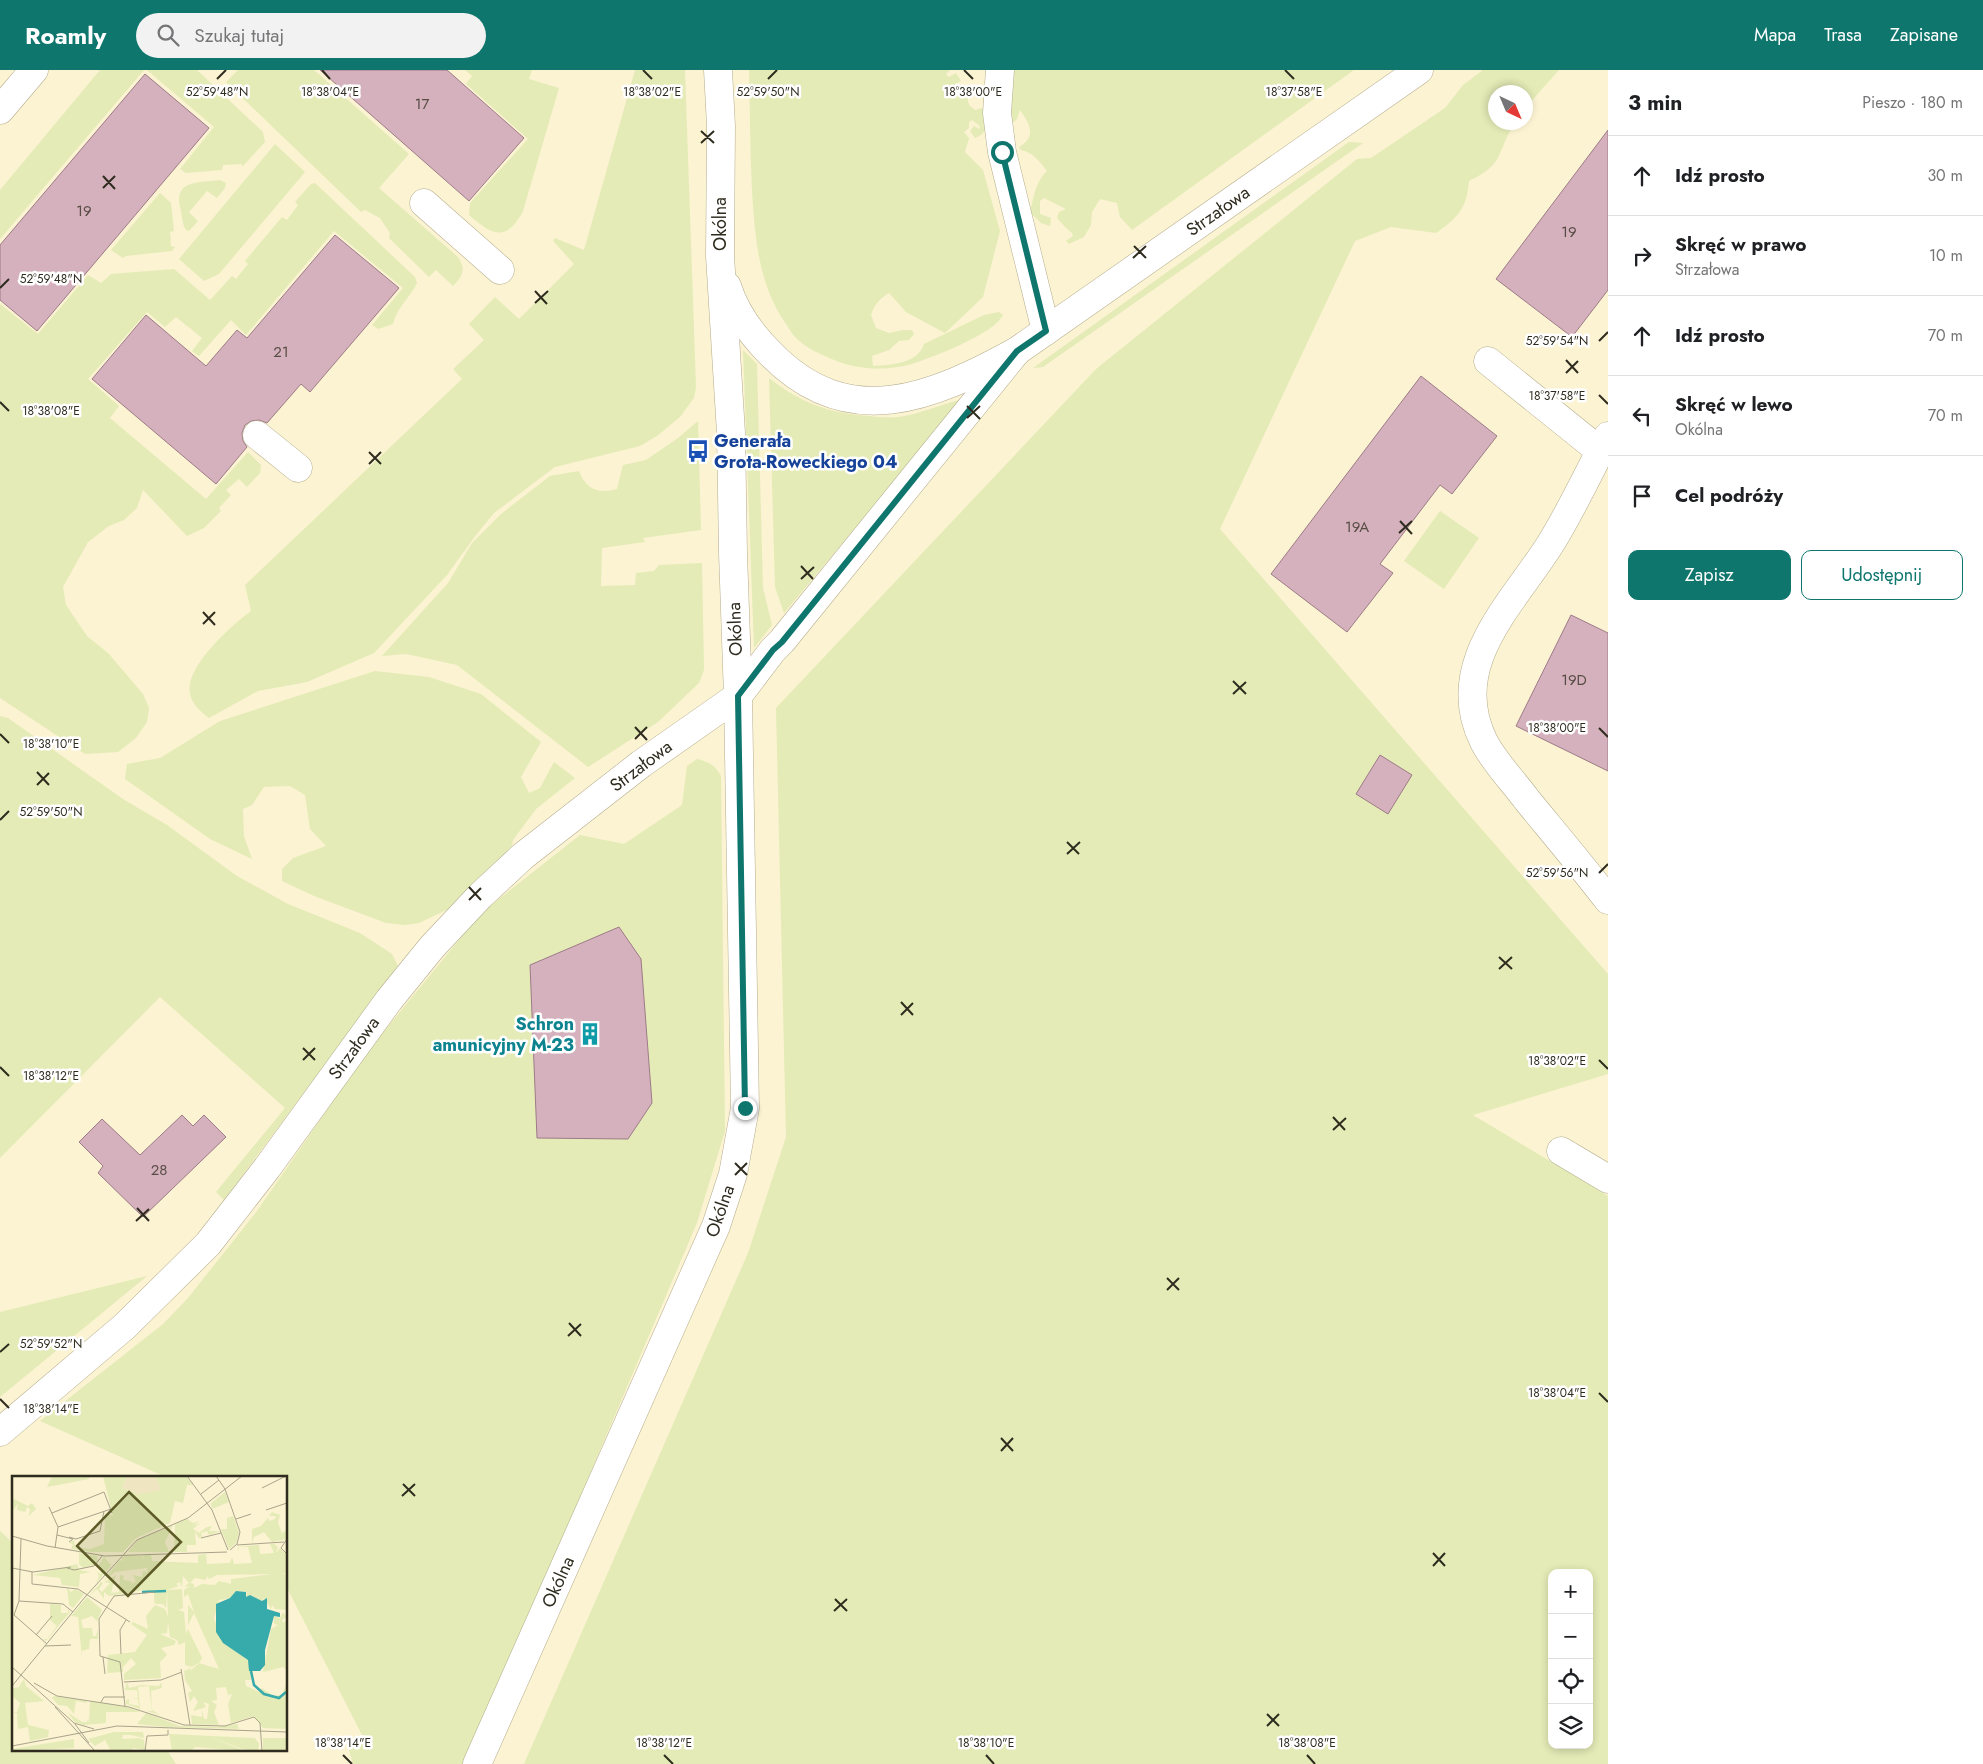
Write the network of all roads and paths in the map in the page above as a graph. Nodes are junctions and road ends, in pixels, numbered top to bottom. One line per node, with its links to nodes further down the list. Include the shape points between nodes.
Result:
1 (34, 70): 5 (street)
2 (718, 70): 7 (street, Okólna)
3 (1000, 70): 9 (street, via 997,113 1002,152)
4 (1419, 70): 9 (street, Strzałowa)
5 (0, 110)
6 (424, 203): 8 (street)
7 (720, 256): 10 (street, via 728,289 750,330 787,370 823,392 861,400 921,394 979,372); 15 (street, Okólna, via 731,433)
8 (500, 270)
9 (1046, 331): 10 (street, Strzałowa)
10 (1017, 351): 15 (street, Strzałowa)
11 (1488, 361): 13 (street)
12 (257, 435): 14 (street)
13 (1604, 444): 16 (street, via 1536,567 1509,600 1480,652 1472,698 1474,715 1485,744)
14 (298, 468)
15 (738, 696): 19 (street, Strzałowa, via 640,764 523,856 480,896 389,1000 208,1244 125,1326); 20 (street, Okólna, via 745,1108 733,1174 716,1226)
16 (1608, 900)
17 (1561, 1151): 18 (street)
18 (1608, 1179)
19 (0, 1432)
20 (477, 1764)

